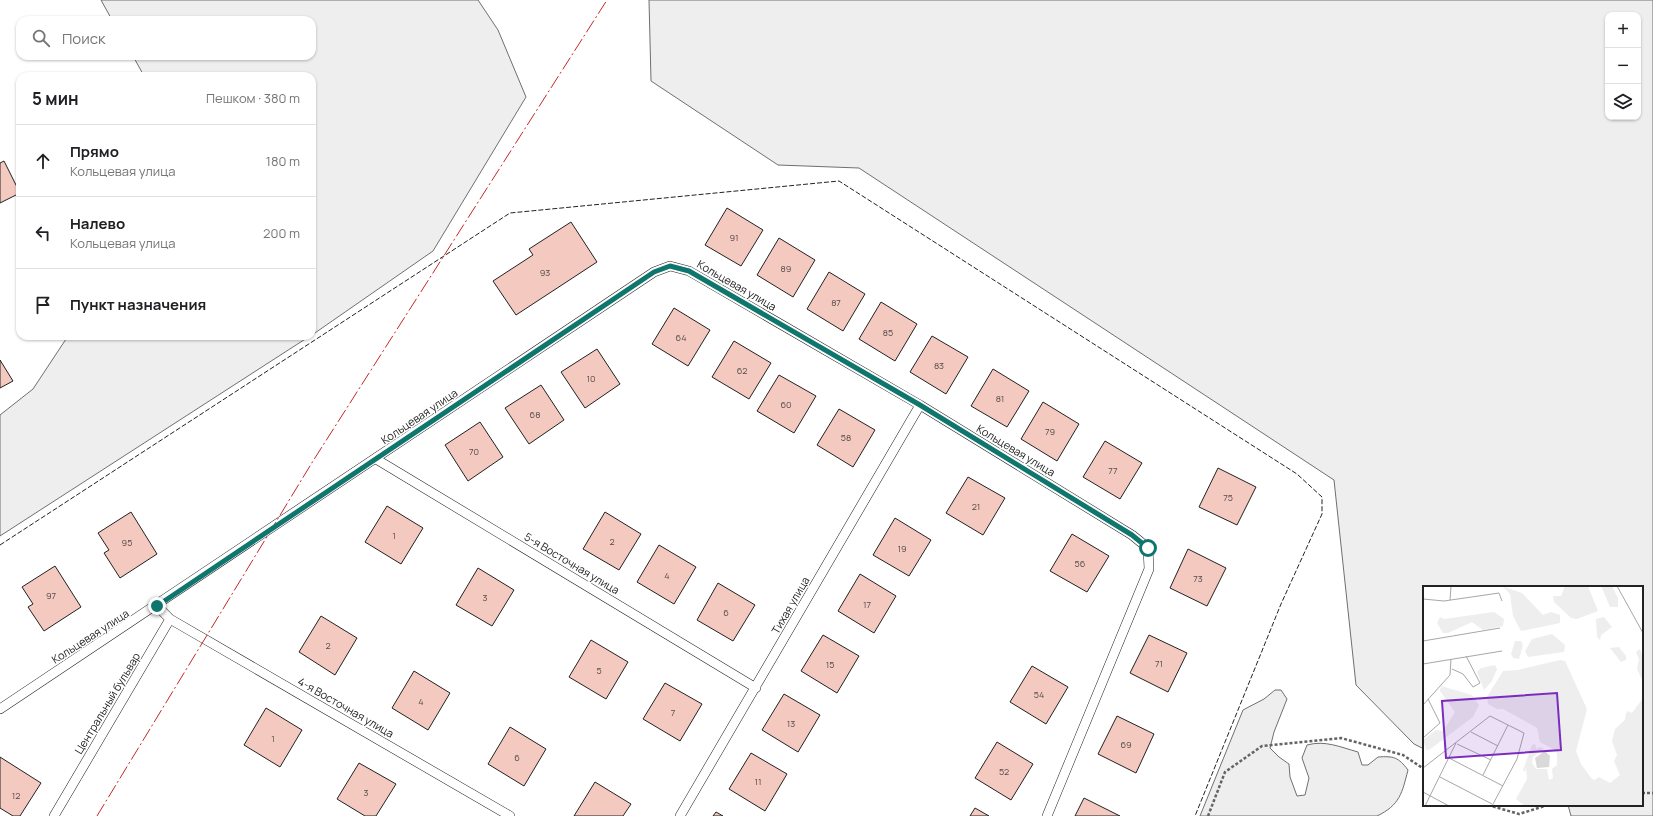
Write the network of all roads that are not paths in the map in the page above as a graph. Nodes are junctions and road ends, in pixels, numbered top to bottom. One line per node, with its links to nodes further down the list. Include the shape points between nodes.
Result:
1 (920, 405): 2 (lane, Кольцевая улица, via 689,271 670,266 648,277); 5 (lane, Тихая улица); 10 (lane, Кольцевая улица, via 1132,535 1148,548 1149,570)
2 (376, 460): 3 (lane, Кольцевая улица); 5 (lane, 5-я Восточная улица)
3 (157, 606): 4 (lane); 6 (lane, Кольцевая улица)
4 (170, 619): 7 (lane, Центральный бульвар); 8 (lane, 4-я Восточная улица)
5 (756, 688): 9 (lane, Тихая улица)
6 (0, 710)
7 (54, 816)
8 (510, 816)
9 (680, 816)
10 (1047, 816)

